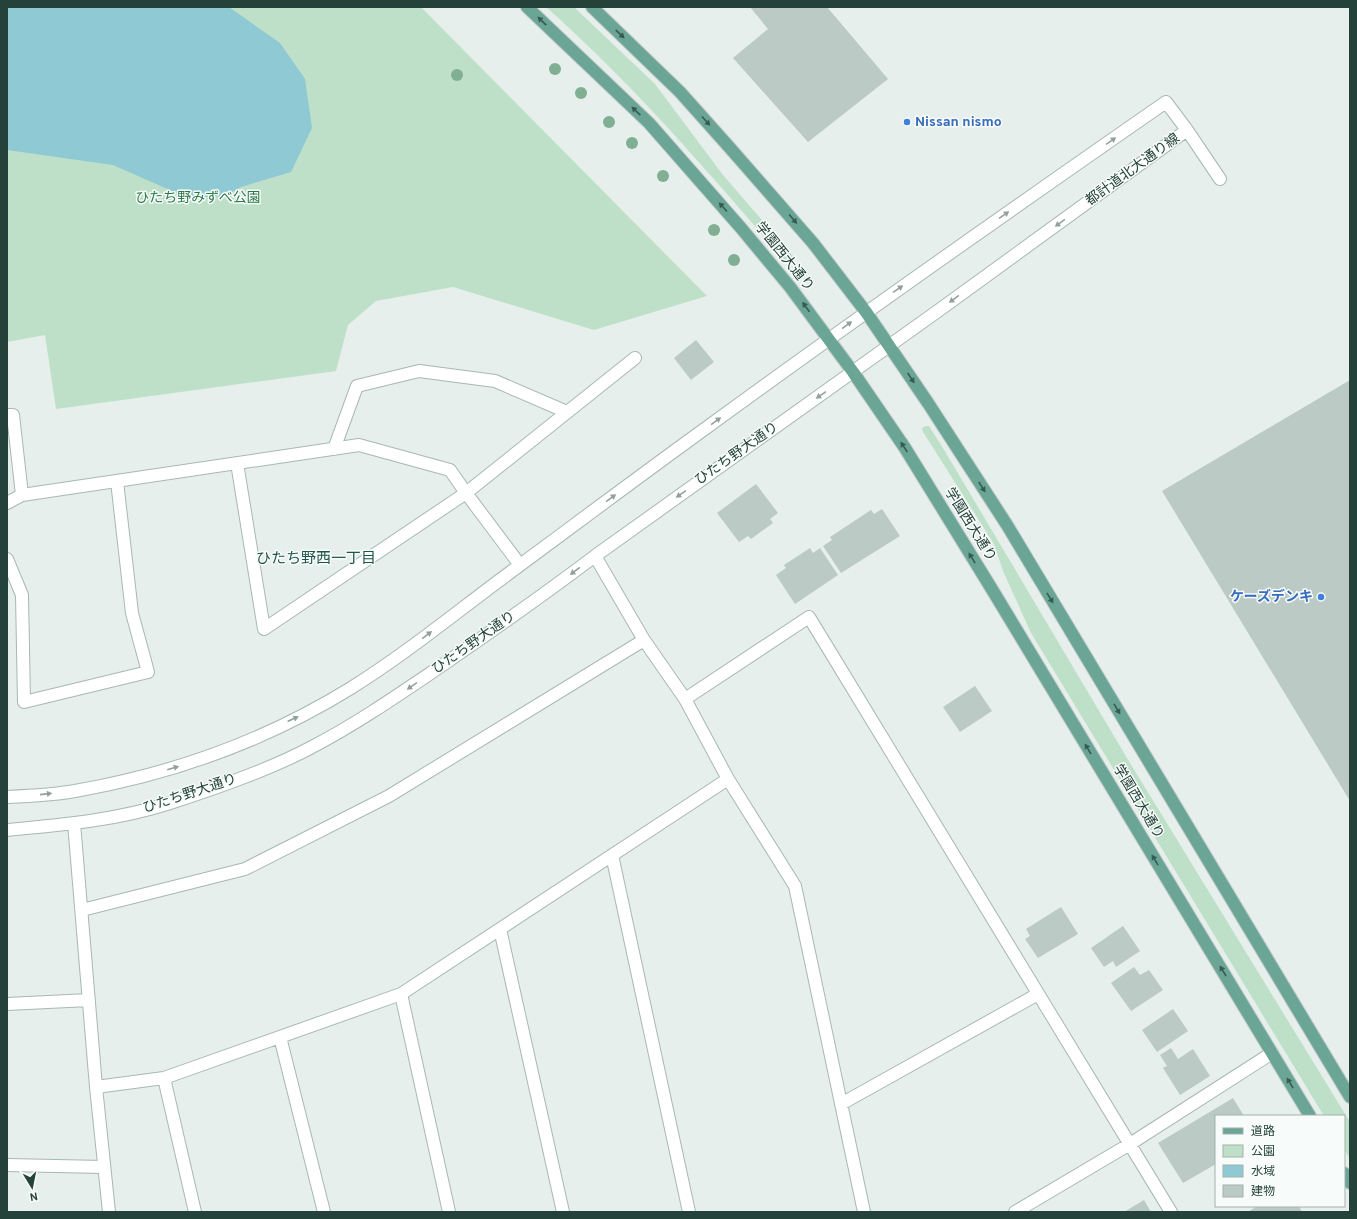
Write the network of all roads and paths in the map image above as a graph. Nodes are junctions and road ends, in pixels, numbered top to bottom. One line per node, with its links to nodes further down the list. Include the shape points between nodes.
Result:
1 (527, 7): 6 (main road, 学園西大通り, one-way to 1, via 790,286 649,123)
2 (592, 7): 5 (main road, one-way to 5, via 680,92 813,243)
3 (1187, 130): 4 (street); 5 (street, 都計道北大通り線, one-way to 3, via 1166,102); 7 (street, 都計道北大通り線, one-way to 7)
4 (1220, 179)
5 (866, 312): 6 (street, ひたち野大通り, one-way to 5); 7 (main road)
6 (829, 339): 9 (main road, 学園西大通り); 20 (street, ひたち野大通り, one-way to 6)
7 (889, 346): 9 (street, ひたち野大通り); 38 (main road, one-way to 38, via 1006,525)
8 (635, 358): 10 (street)
9 (853, 372): 18 (street, ひたち野大通り, one-way to 18); 35 (main road, 学園西大通り, one-way to 9, via 917,468)
10 (567, 412): 12 (street, via 495,381 419,371 357,386); 15 (street)
11 (7, 415): 16 (street, via 13,414)
12 (334, 449): 13 (street); 15 (street, via 358,446 450,470)
13 (237, 463): 14 (street); 15 (street, via 264,629)
14 (117, 481): 16 (street); 19 (street, via 132,613 148,672 24,702 22,596)
15 (466, 493): 20 (street)
16 (22, 494): 17 (street)
17 (7, 503)
18 (595, 556): 21 (street); 25 (street, ひたち野大通り, one-way to 25, via 406,690 312,748 264,769 169,804)
19 (7, 559)
20 (520, 565): 24 (street, ひたち野大通り, one-way to 20, via 74,791 148,775 198,761 251,739 349,689 392,661)
21 (644, 640): 22 (street); 28 (street, via 388,796 245,869)
22 (685, 699): 23 (street); 31 (street, via 808,617)
23 (728, 779): 27 (street); 39 (street, via 796,886)
24 (7, 797)
25 (74, 823): 26 (street, ひたち野大通り); 28 (street)
26 (7, 830)
27 (612, 855): 29 (street); 49 (street)
28 (82, 910): 32 (street)
29 (500, 929): 30 (street); 48 (street)
30 (401, 994): 34 (street); 47 (street)
31 (1038, 994): 39 (street); 41 (street)
32 (89, 1000): 33 (street); 37 (street)
33 (7, 1004)
34 (280, 1037): 36 (street); 46 (street)
35 (1272, 1053): 40 (main road, 学園西大通り, one-way to 35); 41 (street)
36 (164, 1078): 37 (street); 45 (street)
37 (96, 1087): 43 (street)
38 (1350, 1097)
39 (841, 1104): 50 (street)
40 (1309, 1115)
41 (1130, 1144): 51 (street); 52 (street)
42 (7, 1165): 43 (street)
43 (104, 1167): 44 (street)
44 (109, 1212)
45 (195, 1212)
46 (324, 1212)
47 (449, 1212)
48 (564, 1212)
49 (688, 1212)
50 (864, 1212)
51 (1015, 1212)
52 (1171, 1212)

